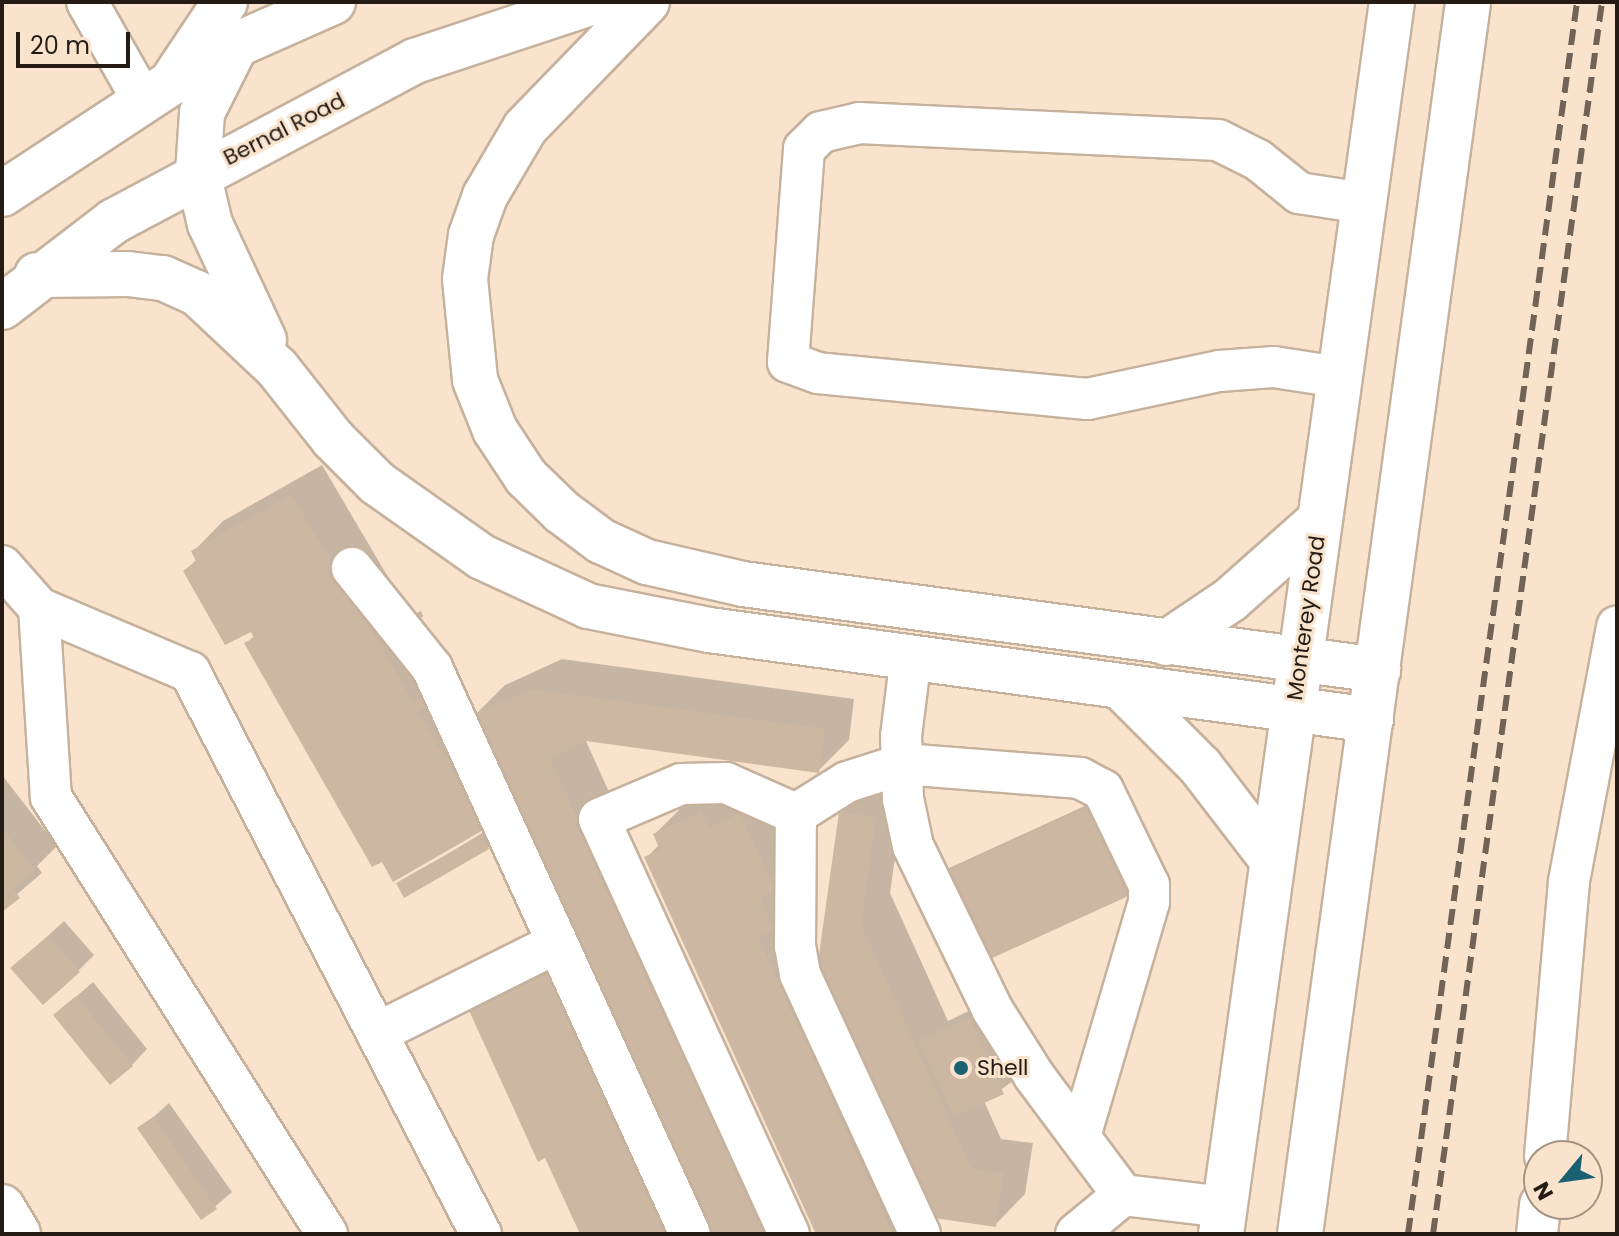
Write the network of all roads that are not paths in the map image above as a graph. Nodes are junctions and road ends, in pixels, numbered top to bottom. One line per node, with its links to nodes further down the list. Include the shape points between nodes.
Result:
1 (87, 2): 9 (lane)
2 (225, 2): 9 (main road)
3 (333, 2): 8 (main road)
4 (593, 2): 10 (main road, Bernal Road, via 415,61)
5 (647, 2): 22 (main road, via 525,128 485,196 471,235 465,279 475,380 495,430 526,477 601,541 696,575)
6 (1392, 2): 12 (main road, Monterey Road)
7 (1468, 2): 25 (main road)
8 (236, 45): 9 (main road); 10 (main road, via 202,113)
9 (157, 92): 11 (main road)
10 (198, 173): 13 (main road, Bernal Road, via 114,221); 15 (main road, via 210,224)
11 (2, 194)
12 (1363, 203): 16 (main road, Monterey Road); 16 (lane, via 1299,193 1258,160 1218,140 859,123 821,132 804,149 788,362 818,373 1087,399 1219,371 1274,367)
13 (37, 275): 14 (main road, Bernal Road); 15 (main road, via 163,278 216,308)
14 (2, 307)
15 (277, 368): 23 (main road, via 333,439 377,483 482,557 533,584 588,606 644,619)
16 (1339, 377): 17 (main road, Monterey Road)
17 (1319, 521): 22 (main road, via 1230,600); 24 (main road, Monterey Road)
18 (2, 566): 20 (lane)
19 (352, 568): 32 (lane, via 432,668)
20 (39, 608): 33 (lane, via 190,672); 40 (lane, via 51,797)
21 (1617, 626): 35 (lane, via 1569,881)
22 (1166, 643): 24 (main road)
23 (911, 656): 26 (main road); 29 (lane)
24 (1300, 661): 25 (main road); 27 (main road, Monterey Road)
25 (1378, 670): 28 (main road)
26 (1121, 687): 27 (main road); 31 (main road, via 1200,766)
27 (1293, 710): 28 (main road); 31 (main road, Monterey Road)
28 (1371, 720): 46 (main road)
29 (903, 764): 30 (lane, via 847,782); 34 (lane, via 913,846 992,1009); 34 (lane, via 1091,781 1103,790 1149,885 1146,919)
30 (796, 814): 43 (lane, via 726,783 696,783 681,784 599,819); 44 (lane, via 795,947 800,974)
31 (1272, 860): 38 (main road, Monterey Road)
32 (557, 943): 33 (lane); 42 (lane)
33 (377, 1033): 41 (lane)
34 (1080, 1137): 36 (lane)
35 (1546, 1140)
36 (1123, 1195): 38 (lane); 45 (lane)
37 (2, 1207): 39 (main road)
38 (1223, 1220)
39 (18, 1234)
40 (327, 1234)
41 (481, 1234)
42 (690, 1234)
43 (789, 1234)
44 (920, 1234)
45 (1076, 1234)
46 (1300, 1234)

